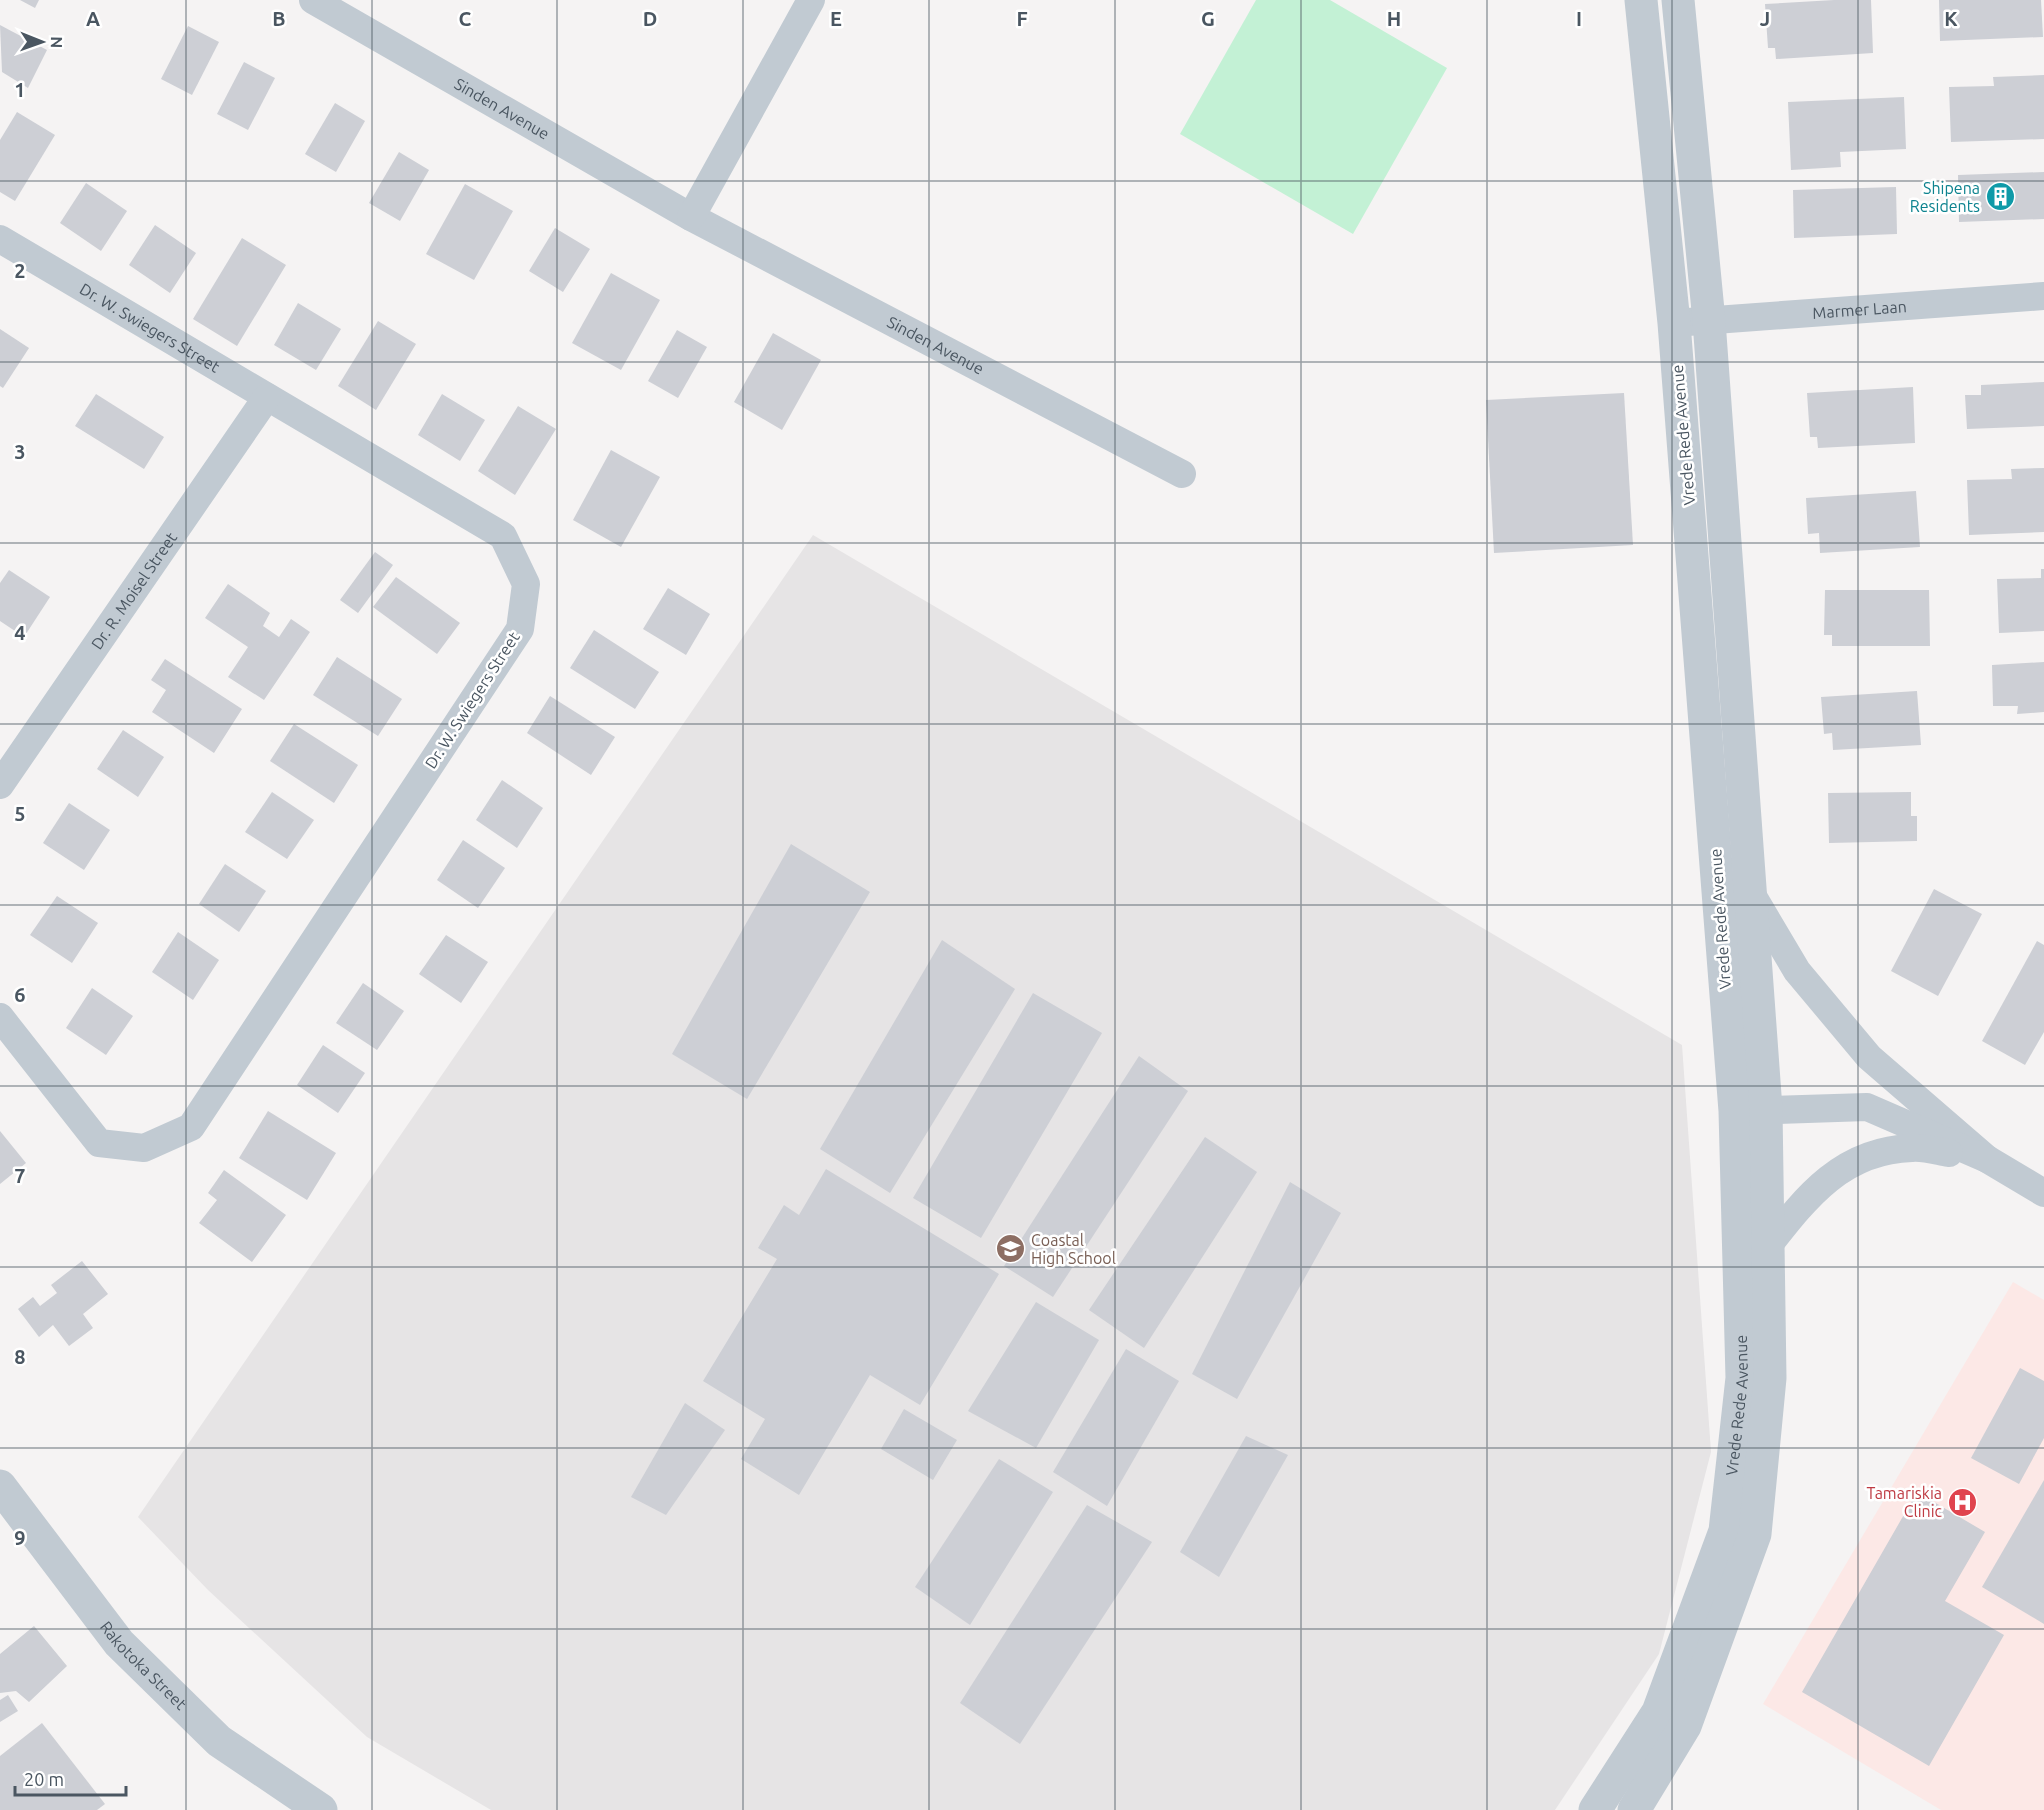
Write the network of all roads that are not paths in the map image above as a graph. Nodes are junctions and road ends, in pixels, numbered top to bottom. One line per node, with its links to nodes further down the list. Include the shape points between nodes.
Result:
1 (313, 0): 5 (street, Sinden Avenue)
2 (811, 0): 5 (street)
3 (1641, 0): 9 (street, Vrede Rede Avenue)
4 (1678, 0): 8 (street, Vrede Rede Avenue)
5 (691, 217): 11 (street, Sinden Avenue)
6 (0, 239): 10 (street, Dr. W. Swiegers Street)
7 (2044, 296): 8 (street, Marmer Laan)
8 (1709, 321): 9 (street, Marmer Laan); 13 (street, Vrede Rede Avenue)
9 (1674, 323): 15 (street, Vrede Rede Avenue)
10 (267, 397): 12 (street, Dr. R. Moisel Street); 14 (street, Dr. W. Swiegers Street, via 503,536 526,584 520,629 191,1127 144,1148 99,1143)
11 (1182, 474)
12 (0, 784)
13 (1748, 888): 15 (street, Vrede Rede Avenue); 16 (street, via 1797,971 1869,1057)
14 (0, 1017)
15 (1750, 1110): 16 (street, via 1867,1107); 18 (street, Vrede Rede Avenue); 21 (street, Vrede Rede Avenue, via 1742,1378 1725,1531 1658,1712)
16 (1987, 1159): 17 (street); 18 (street, via 1913,1148 1867,1155 1831,1175 1800,1205)
17 (2044, 1193)
18 (1768, 1246): 22 (street, Vrede Rede Avenue, via 1770,1378 1755,1534 1685,1726)
19 (0, 1486): 20 (street, Rakotoka Street, via 119,1643 219,1741)
20 (321, 1810)
21 (1595, 1810)
22 (1634, 1810)

